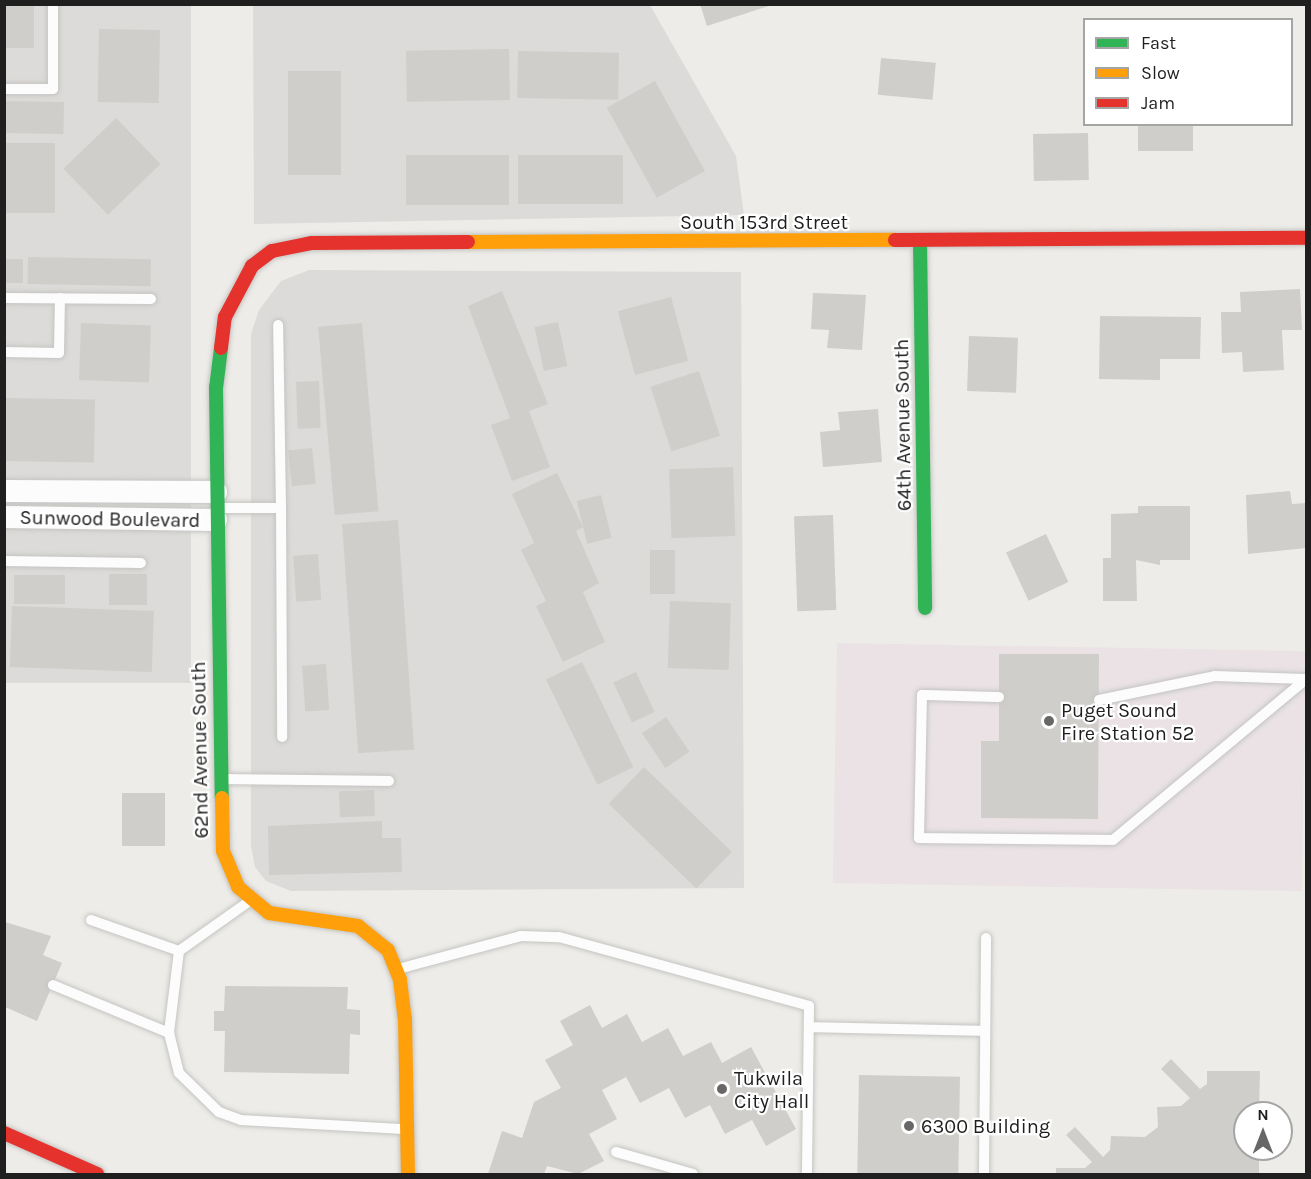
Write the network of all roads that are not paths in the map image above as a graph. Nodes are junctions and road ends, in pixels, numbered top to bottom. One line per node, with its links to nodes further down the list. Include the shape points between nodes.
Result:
1 (53, 4): 2 (lane, via 53,89)
2 (4, 89)
3 (1306, 238): 4 (street, South 153rd Street)
4 (920, 241): 5 (street, South 153rd Street, via 312,243 272,251); 17 (street, 64th Avenue South)
5 (238, 287): 12 (street, 62nd Avenue South, via 219,349)
6 (4, 298): 7 (lane)
7 (60, 298): 8 (lane); 10 (lane, via 59,352)
8 (151, 299)
9 (278, 325): 13 (lane)
10 (4, 352)
11 (4, 491): 12 (street, Sunwood Boulevard)
12 (216, 507): 13 (lane); 14 (street, Sunwood Boulevard); 22 (street, 62nd Avenue South)
13 (281, 508): 21 (lane)
14 (4, 517)
15 (4, 561): 16 (lane)
16 (141, 563)
17 (926, 608)
18 (1306, 679): 19 (lane, via 1113,840 919,838 921,695); 20 (lane, via 1215,676)
19 (999, 697)
20 (1099, 700)
21 (282, 737)
22 (219, 779): 23 (lane); 24 (street, 62nd Avenue South, via 223,851 238,887)
23 (389, 781)
24 (251, 900): 27 (lane); 28 (street, 62nd Avenue South, via 287,918 358,926 383,944)
25 (91, 920): 27 (lane)
26 (986, 938): 31 (lane)
27 (179, 951): 32 (lane)
28 (397, 969): 30 (lane, via 522,936 559,937 809,1006); 33 (street, 62nd Avenue South, via 405,1019)
29 (53, 985): 32 (lane)
30 (809, 1027): 31 (lane); 39 (lane)
31 (986, 1031): 40 (lane)
32 (169, 1034): 33 (lane, via 179,1073 219,1112 241,1120)
33 (408, 1129): 37 (street, 62nd Avenue South)
34 (4, 1133): 36 (street)
35 (616, 1152): 38 (lane)
36 (97, 1174)
37 (408, 1174)
38 (693, 1174)
39 (807, 1174)
40 (984, 1174)

